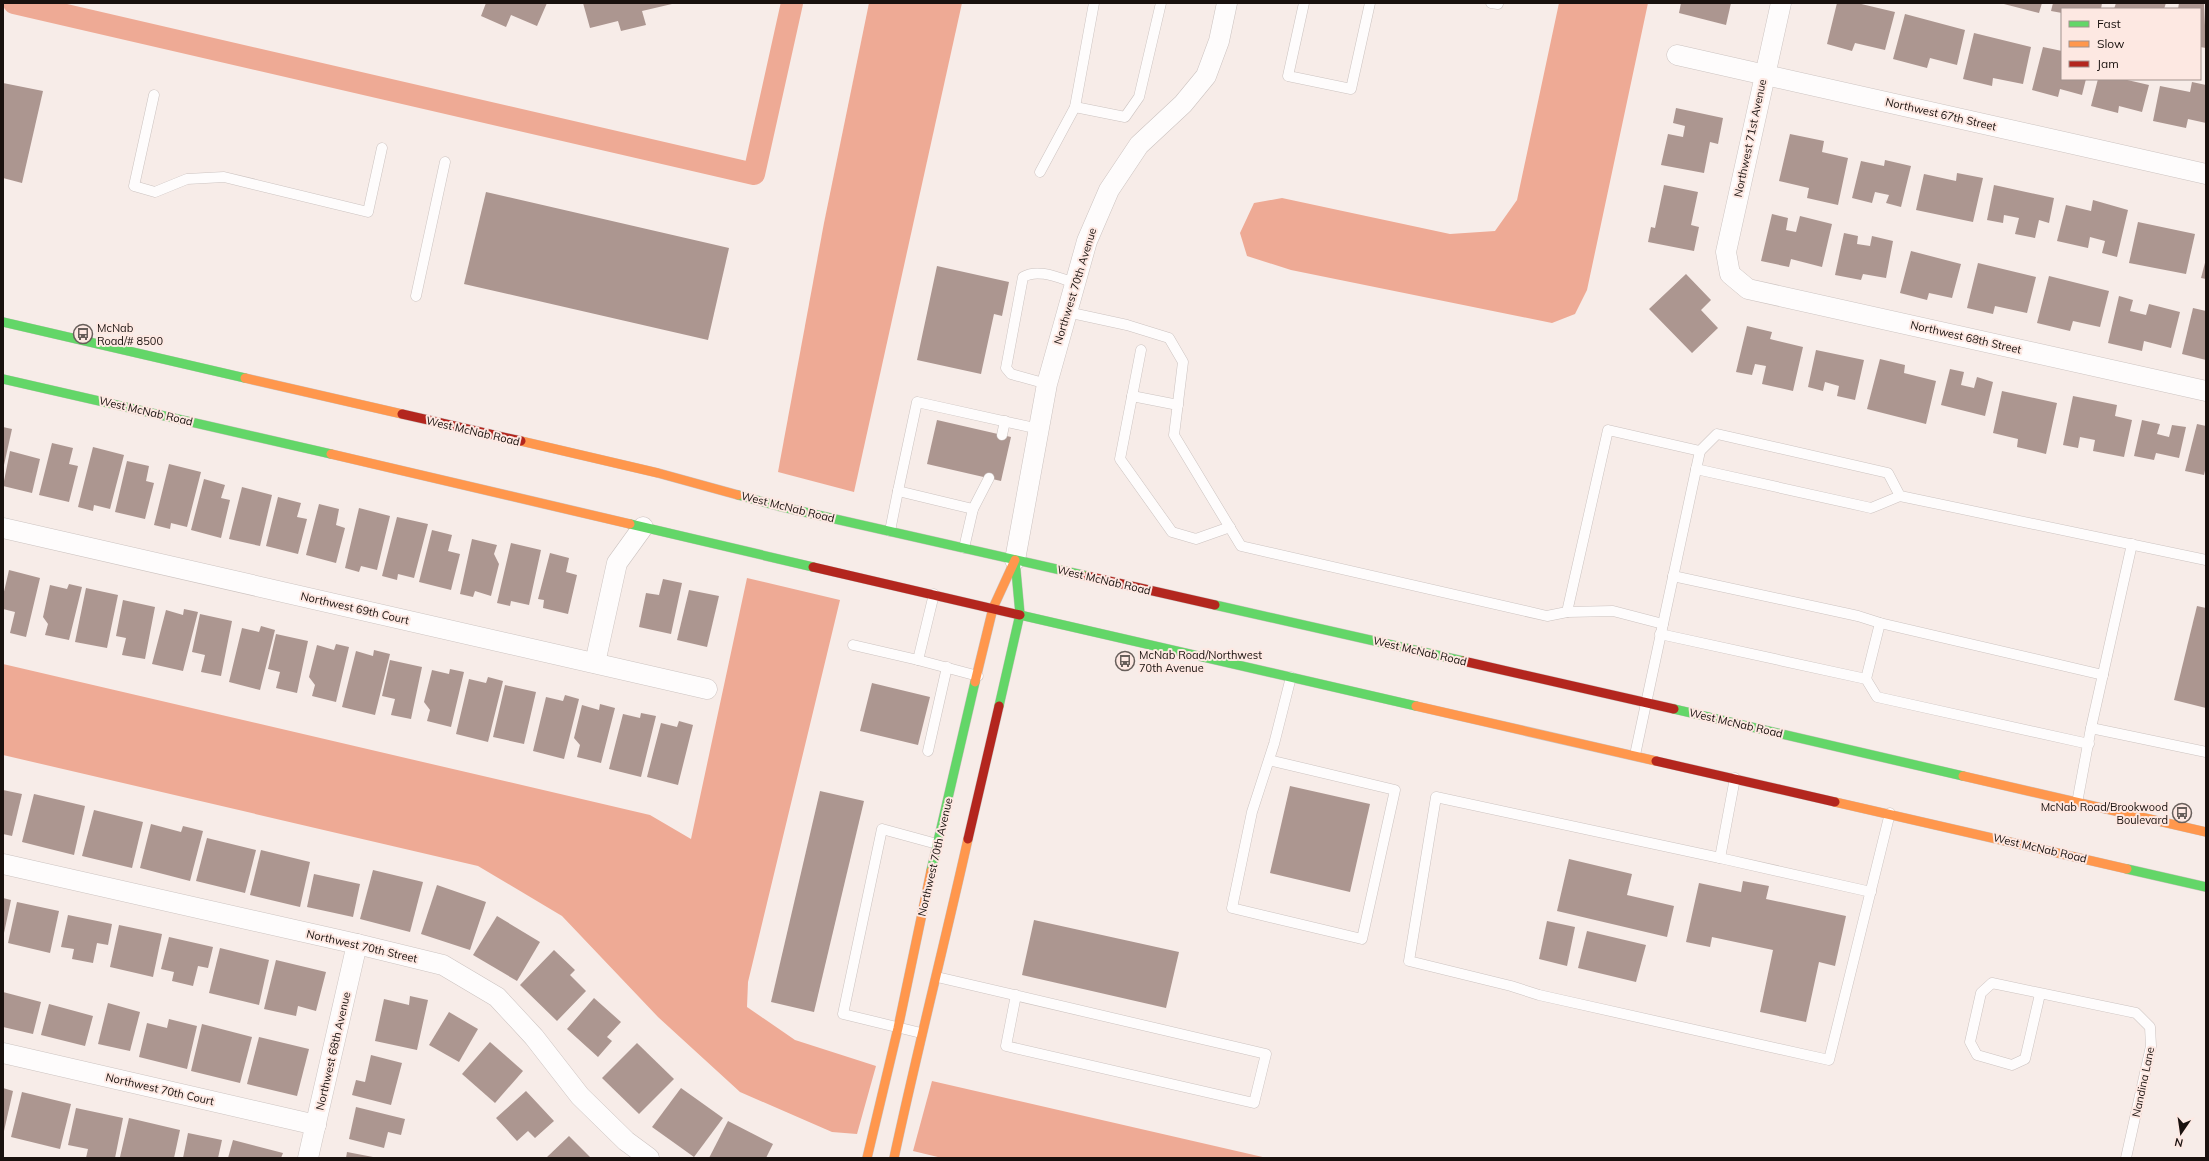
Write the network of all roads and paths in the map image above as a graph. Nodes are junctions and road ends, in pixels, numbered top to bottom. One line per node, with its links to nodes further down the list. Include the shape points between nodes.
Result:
1 (1094, 3): 10 (lane)
2 (1161, 3): 10 (lane, via 1139,97 1125,117)
3 (1227, 3): 16 (street, Northwest 70th Avenue, via 1219,41 1206,76 1184,104 1139,145 1109,190 1087,241)
4 (1304, 3): 5 (lane, via 1288,76 1351,89)
5 (1370, 3)
6 (1781, 3): 8 (street, Northwest 71st Avenue)
7 (1677, 55): 8 (street, Northwest 67th Street)
8 (1764, 74): 14 (street, Northwest 67th Street); 15 (street, Northwest 71st Avenue, via 1726,252)
9 (154, 95): 11 (lane, via 134,186 155,192 186,179 224,177 368,212)
10 (1075, 107): 13 (lane)
11 (382, 148)
12 (445, 162): 17 (lane)
13 (1040, 172)
14 (2206, 174)
15 (1730, 274): 23 (street, Northwest 68th Street, via 1748,289)
16 (1075, 283): 18 (street, Northwest 70th Avenue); 22 (lane, via 1046,274 1030,273 1023,277 1006,368 1011,374)
17 (416, 296)
18 (1067, 312): 22 (street, Northwest 70th Avenue); 25 (lane, via 1127,325 1169,338 1183,362)
19 (3, 322): 38 (main road, West McNab Road, via 658,473 778,506)
20 (1141, 350): 24 (lane)
21 (3, 379): 35 (main road, West McNab Road)
22 (1047, 384): 27 (street, Northwest 70th Avenue)
23 (2206, 391)
24 (1132, 396): 25 (lane); 36 (lane, via 1120,459 1172,532 1196,540)
25 (1178, 405): 36 (lane, via 1174,435)
26 (1005, 422): 27 (lane); 28 (lane); 32 (lane, via 917,402)
27 (1039, 429): 41 (street, Northwest 70th Avenue)
28 (1002, 435)
29 (1700, 451): 30 (lane); 33 (lane, via 1717,434 1888,473); 46 (lane, via 1608,430)
30 (1696, 469): 33 (lane, via 1871,508); 43 (lane)
31 (988, 478): 34 (lane)
32 (898, 491): 34 (lane); 38 (lane)
33 (1900, 496): 39 (lane)
34 (973, 509): 40 (lane)
35 (643, 527): 44 (main road, West McNab Road); 52 (street, via 617,563)
36 (1230, 527): 46 (lane, via 1241,546 1548,616)
37 (3, 528): 52 (street, Northwest 69th Court)
38 (890, 531): 40 (main road, West McNab Road)
39 (2132, 544): 42 (lane); 54 (lane)
40 (964, 548): 41 (main road, West McNab Road)
41 (1015, 560): 45 (main road, Northwest 70th Avenue); 47 (main road, Northwest 70th Avenue); 59 (main road, West McNab Road)
42 (2206, 560)
43 (1673, 576): 48 (lane, via 1858,616); 49 (lane)
44 (934, 594): 45 (main road, West McNab Road); 51 (lane)
45 (993, 608): 47 (main road, West McNab Road); 55 (main road, Northwest 70th Avenue)
46 (1567, 612): 49 (lane, via 1613,611)
47 (1020, 614): 56 (main road, West McNab Road); 76 (main road, Northwest 70th Avenue)
48 (1880, 624): 54 (lane); 57 (lane)
49 (1662, 629): 57 (lane); 59 (lane)
50 (853, 645): 51 (lane)
51 (918, 660): 53 (lane)
52 (595, 663): 58 (street, Northwest 69th Court)
53 (947, 667): 55 (lane); 62 (lane)
54 (2103, 675): 60 (lane)
55 (978, 676): 70 (main road, Northwest 70th Avenue)
56 (1291, 677): 64 (main road, West McNab Road); 65 (lane)
57 (1866, 679): 61 (lane, via 1877,697)
58 (707, 689)
59 (1646, 702): 64 (lane); 67 (main road, West McNab Road)
60 (2092, 728): 61 (lane); 63 (lane)
61 (2088, 744): 67 (lane)
62 (928, 751)
63 (2206, 752)
64 (1635, 755): 66 (main road, West McNab Road)
65 (1269, 760): 65 (lane, via 1252,812 1232,908 1362,939 1395,790)
66 (1735, 778): 68 (main road, West McNab Road); 71 (lane)
67 (2077, 803): 69 (main road, West McNab Road)
68 (1890, 814): 73 (main road, West McNab Road); 74 (lane)
69 (2206, 832)
70 (937, 844): 79 (main road, Northwest 70th Avenue); 79 (lane, via 882,829 843,1014)
71 (1720, 858): 74 (lane); 74 (lane, via 1436,797 1409,961 1539,995 1829,1060)
72 (3, 864): 75 (street, Northwest 70th Street)
73 (2206, 887)
74 (1871, 892)
75 (357, 944): 82 (street, Northwest 68th Avenue); 84 (street, Northwest 70th Street, via 443,965 497,997 534,1037 580,1096)
76 (937, 977): 78 (lane); 80 (main road, Northwest 70th Avenue)
77 (2040, 994): 77 (lane, Nandina Lane, via 1992,983 1981,993 1970,1042 1977,1055 2012,1065 2025,1059); 87 (lane, Nandina Lane, via 2136,1013 2150,1027 2151,1046)
78 (1016, 995): 78 (lane, via 1266,1054 1254,1103 1006,1046)
79 (898, 1028): 80 (lane); 85 (main road, Northwest 70th Avenue)
80 (921, 1034): 86 (main road, Northwest 70th Avenue)
81 (3, 1054): 82 (street, Northwest 70th Court)
82 (316, 1125): 83 (street, Northwest 68th Avenue)
83 (308, 1158)
84 (649, 1158)
85 (867, 1158)
86 (894, 1158)
87 (2126, 1158)

